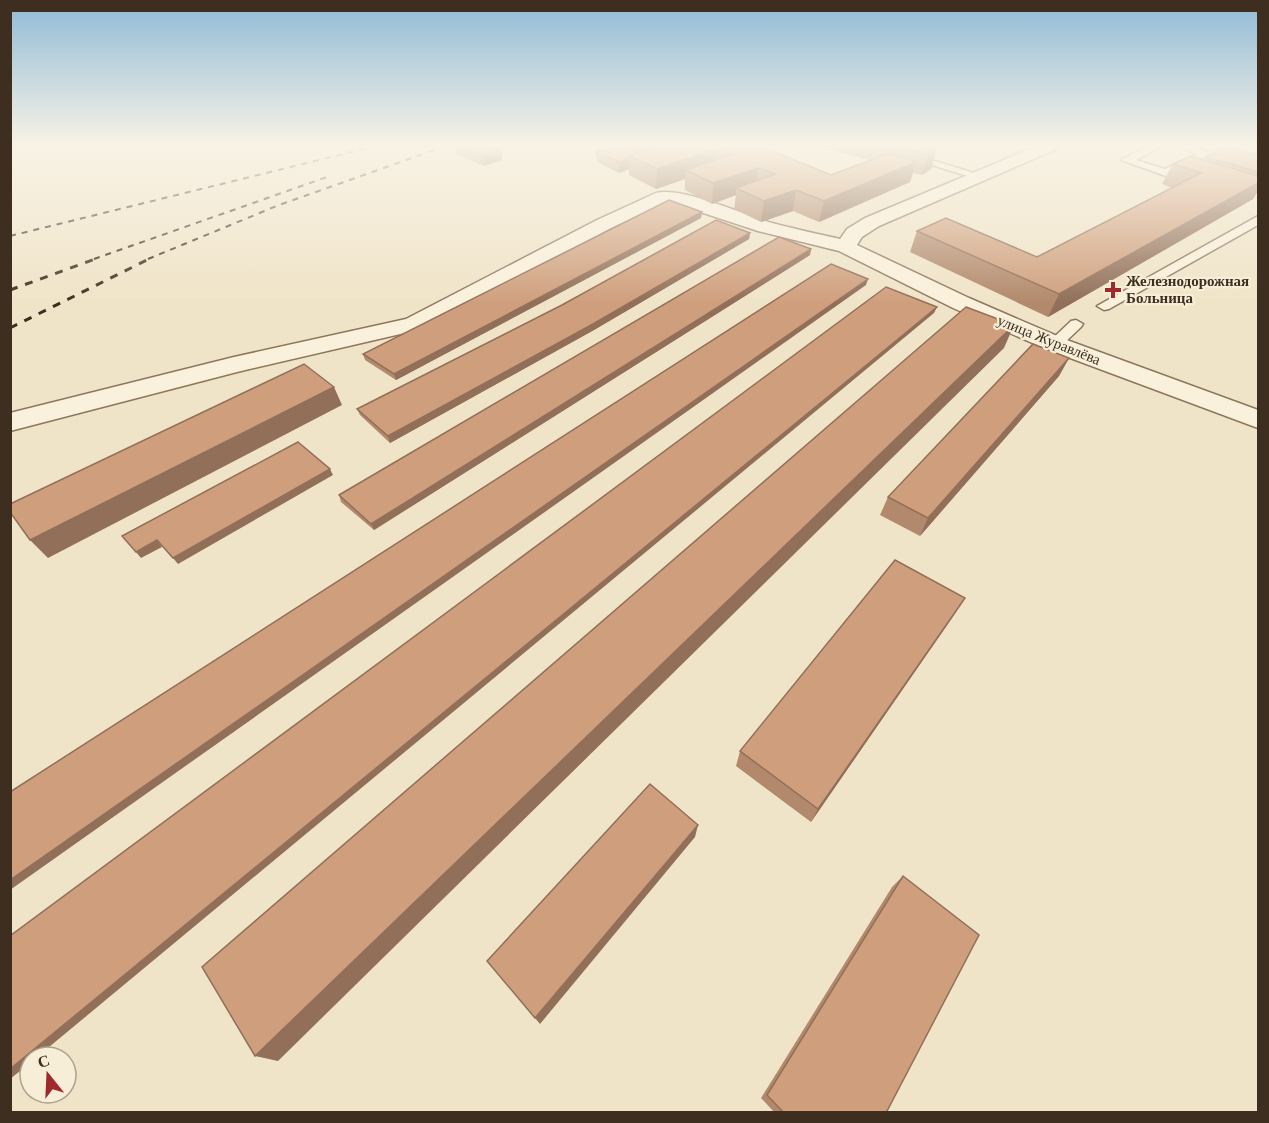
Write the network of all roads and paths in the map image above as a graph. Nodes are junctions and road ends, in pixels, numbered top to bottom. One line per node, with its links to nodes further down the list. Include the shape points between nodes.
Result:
1 (659, 198): 10 (street, улица Журавлёва, via 414,324)
2 (674, 198): 5 (street, улица Журавлёва, via 776,231)
3 (926, 198): 5 (street, via 854,233)
4 (1258, 220): 6 (lane)
5 (846, 248): 8 (street, улица Журавлёва)
6 (1104, 306)
7 (1076, 324): 8 (lane)
8 (1055, 344): 9 (street, улица Журавлёва)
9 (1258, 419)
10 (10, 422)

